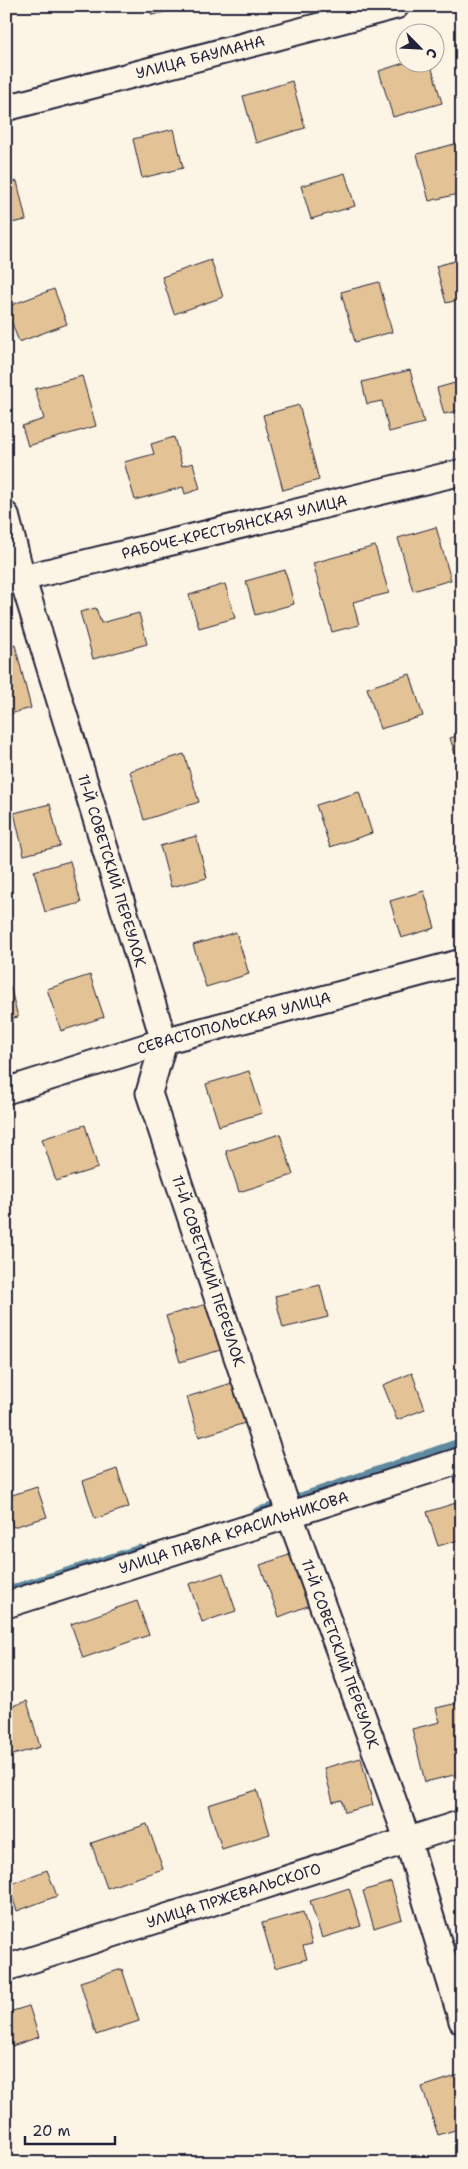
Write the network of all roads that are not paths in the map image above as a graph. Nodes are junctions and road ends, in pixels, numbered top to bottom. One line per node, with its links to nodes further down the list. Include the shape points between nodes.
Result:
1 (396, 6): 2 (street, УЛИЦА БАУМАНА)
2 (6, 108)
3 (462, 472): 5 (street, РАБОЧЕ-КРЕСТЬЯНСКАЯ УЛИЦА)
4 (6, 515): 5 (street, 11-Й СОВЕТСКИЙ ПЕРЕУЛОК)
5 (14, 580): 7 (street, 11-Й СОВЕТСКИЙ ПЕРЕУЛОК)
6 (462, 962): 7 (street, СЕВАСТОПОЛЬСКАЯ УЛИЦА)
7 (164, 1041): 8 (street, СЕВАСТОПОЛЬСКАЯ УЛИЦА); 10 (street, 11-Й СОВЕТСКИЙ ПЕРЕУЛОК, via 149,1093)
8 (6, 1091)
9 (462, 1460): 10 (street, УЛИЦА ПАВЛА КРАСИЛЬНИКОВА)
10 (289, 1513): 11 (street, УЛИЦА ПАВЛА КРАСИЛЬНИКОВА); 13 (street, 11-Й СОВЕТСКИЙ ПЕРЕУЛОК)
11 (6, 1605)
12 (462, 1823): 13 (street, УЛИЦА ПРЖЕВАЛЬСКОГО)
13 (408, 1841): 14 (street, УЛИЦА ПРЖЕВАЛЬСКОГО); 15 (street, 11-Й СОВЕТСКИЙ ПЕРЕУЛОК)
14 (6, 1968)
15 (462, 2021)

